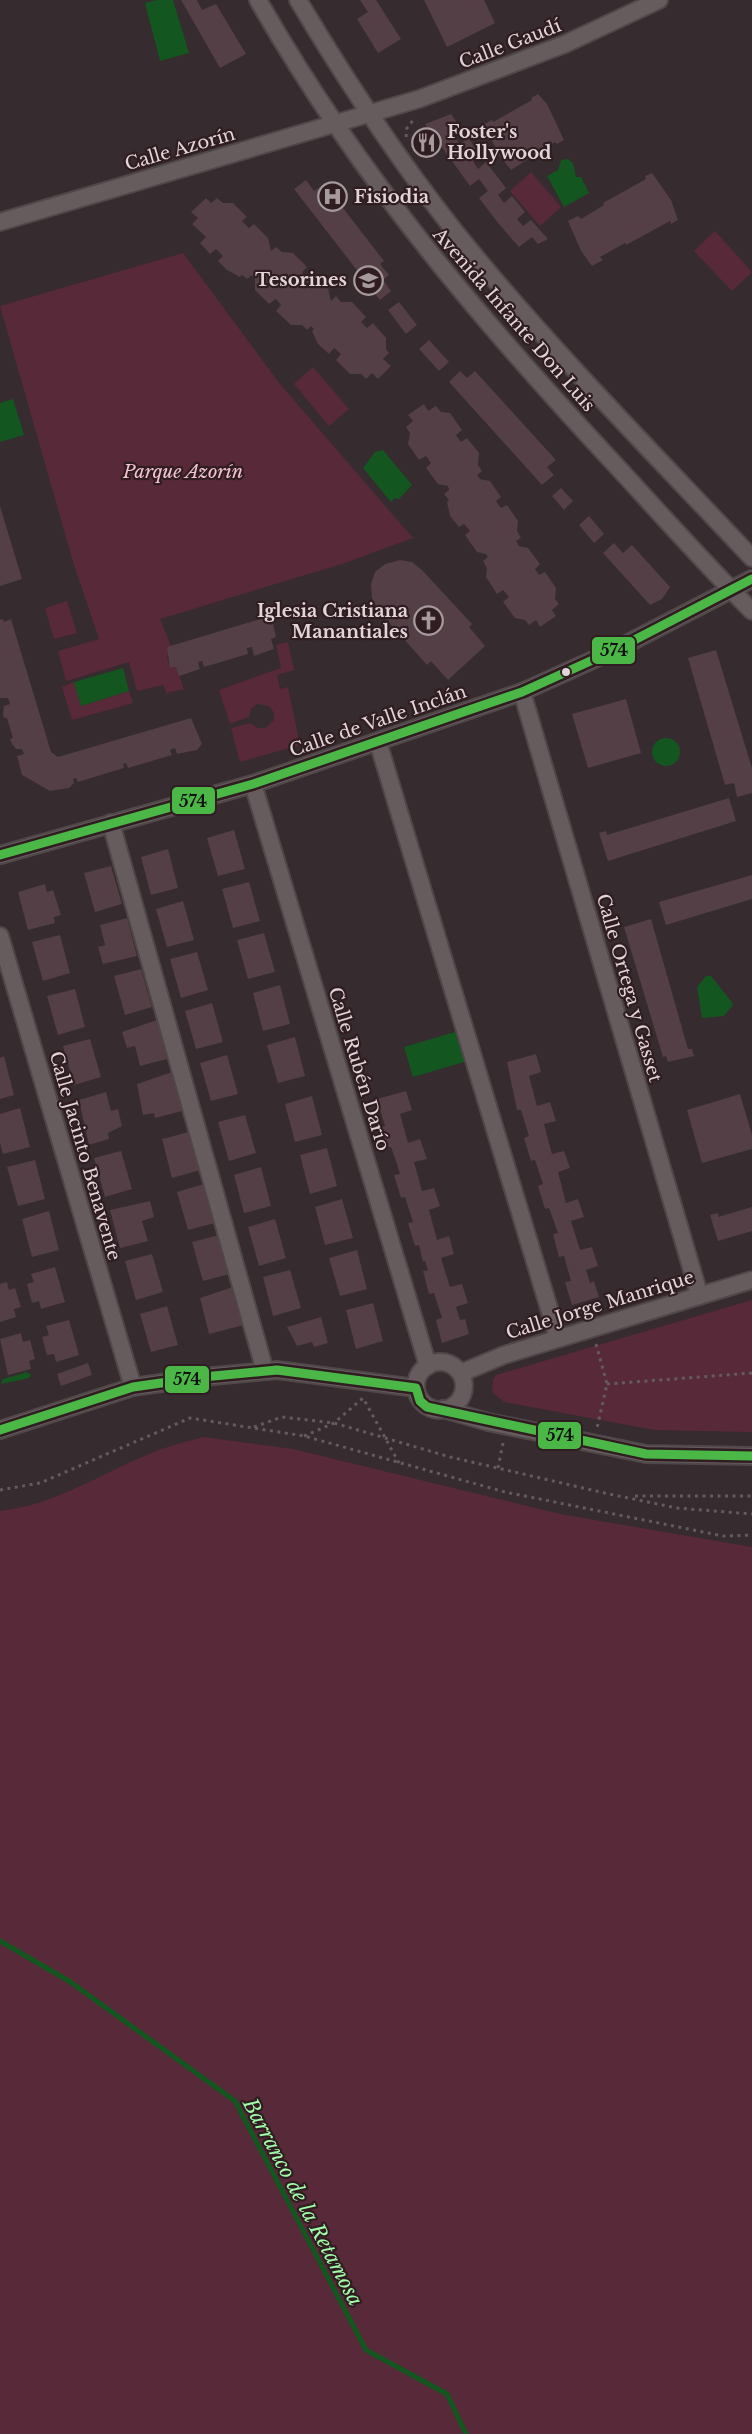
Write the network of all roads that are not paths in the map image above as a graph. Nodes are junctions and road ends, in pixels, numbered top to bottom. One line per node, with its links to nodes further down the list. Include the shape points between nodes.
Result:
1 (258, 0): 5 (street, Avenida Infante Don Luis)
2 (298, 0): 4 (street, Avenida Infante Don Luis)
3 (659, 0): 4 (street, Calle Gaudí, via 505,69)
4 (371, 112): 5 (street, Calle Azorín); 7 (street, Avenida Infante Don Luis, via 409,170 478,260)
5 (333, 124): 6 (street, Calle Azorín); 9 (street, Avenida Infante Don Luis, via 400,217 495,334)
6 (0, 222)
7 (752, 558)
8 (752, 579): 9 (street, Calle de Valle Inclán)
9 (732, 590): 10 (street, Avenida Infante Don Luis); 11 (street, Calle de Valle Inclán)
10 (752, 611)
11 (522, 692): 12 (street, Calle de Valle Inclán); 18 (street, Calle Ortega y Gasset)
12 (378, 742): 13 (street, Calle de Valle Inclán); 19 (street)
13 (253, 784): 14 (street, Calle de Valle Inclán); 20 (street, Calle Rubén Darío)
14 (111, 823): 15 (street, Calle de Valle Inclán); 21 (street)
15 (0, 855)
16 (0, 936): 23 (street, Calle Jacinto Benavente)
17 (752, 1280): 18 (street, Calle Jorge Manrique)
18 (699, 1294): 19 (street, Calle Jorge Manrique)
19 (558, 1338): 22 (street, Calle Jorge Manrique)
20 (428, 1366): 22 (street, via 443,1362); 24 (street, via 419,1376)
21 (265, 1371): 23 (street); 24 (street)
22 (461, 1373): 25 (street)
23 (133, 1387): 28 (street)
24 (416, 1388): 26 (street, via 420,1401 428,1407)
25 (464, 1392): 26 (street); 27 (street)
26 (443, 1409): 27 (street)
27 (488, 1422): 29 (street, via 646,1454)
28 (0, 1430)
29 (752, 1456)

